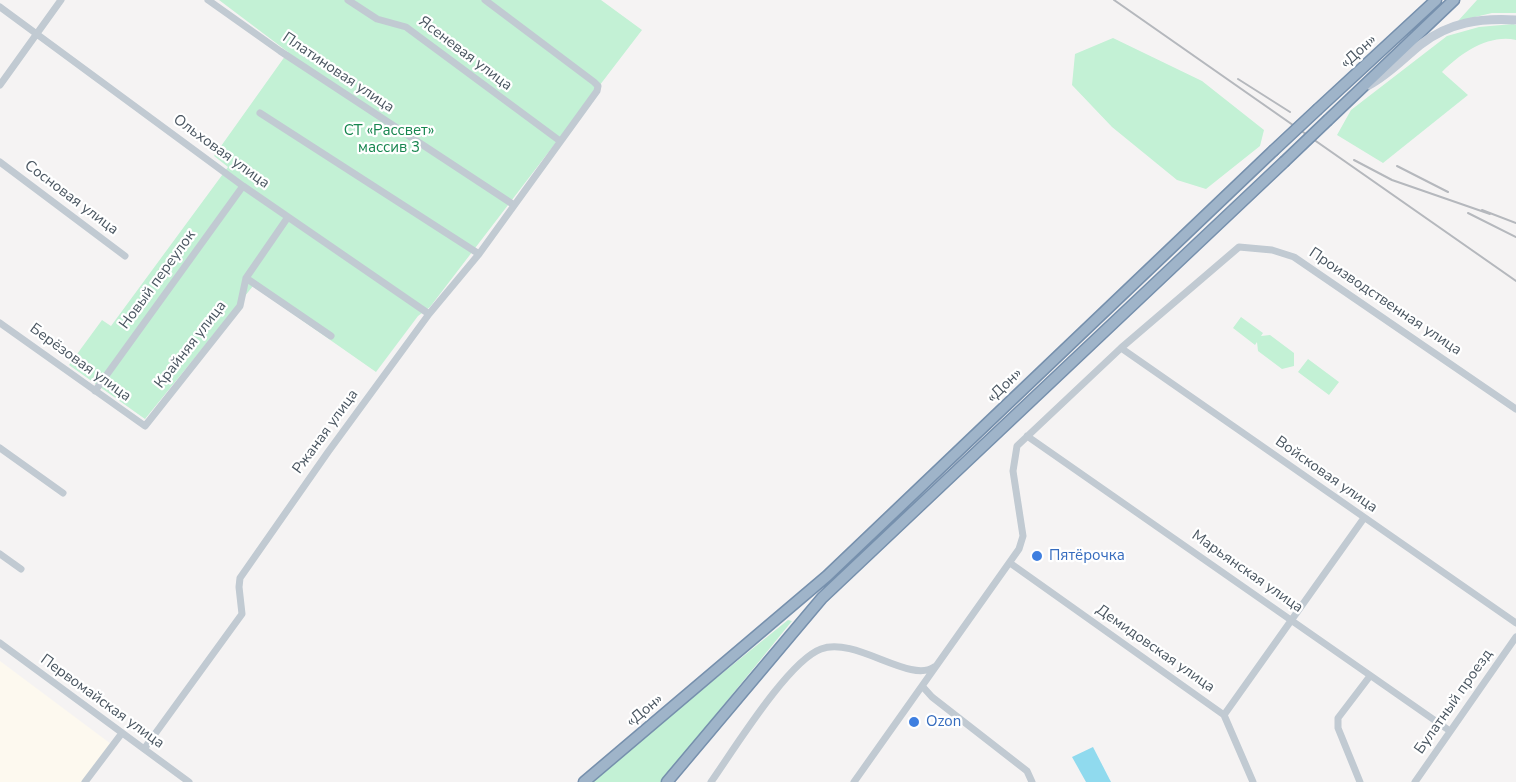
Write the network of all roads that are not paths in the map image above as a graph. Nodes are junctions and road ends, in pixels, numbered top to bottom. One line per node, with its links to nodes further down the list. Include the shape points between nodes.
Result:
1 (61, 0): 9 (street)
2 (208, 0): 16 (street, Платиновая улица)
3 (348, 0): 13 (street, Ясеневая улица, via 377,19 406,27)
4 (485, 0): 13 (street, Ржаная улица, via 598,86)
5 (1436, 0): 48 (highway, «Дон», bridge, via 827,576)
6 (1454, 0): 11 (highway, «Дон»)
7 (0, 7): 9 (street, Ольховая улица)
8 (1516, 20): 11 (main road, via 1457,24 1436,33)
9 (37, 34): 10 (street); 15 (street, Ольховая улица)
10 (0, 85)
11 (1364, 88): 49 (highway, «Дон», bridge, via 822,598)
12 (260, 113): 18 (street)
13 (560, 141): 16 (street, Ржаная улица)
14 (0, 162): 19 (street, Сосновая улица)
15 (243, 186): 17 (street, Ольховая улица); 25 (street, Новый переулок)
16 (514, 205): 18 (street, Ржаная улица)
17 (288, 217): 20 (street, Крайняя улица); 21 (street, Ольховая улица)
18 (479, 254): 21 (street, Ржаная улица)
19 (125, 256)
20 (246, 279): 23 (street); 27 (street, Крайняя улица, via 240,306)
21 (429, 314): 45 (street, Ржаная улица, via 240,578 242,614)
22 (0, 322): 25 (street, Берёзовая улица)
23 (332, 336)
24 (1121, 348): 26 (street, Производственная улица, via 1228,254 1246,246 1294,257 1311,267); 28 (street, Производственная улица); 31 (street, Войсковая улица)
25 (95, 391): 27 (street, Берёзовая улица)
26 (1516, 409)
27 (145, 426)
28 (1027, 436): 33 (street, Производственная улица, via 1017,446 1013,459 1023,536); 35 (street, Марьянская улица)
29 (0, 448): 30 (street)
30 (63, 493)
31 (1364, 518): 35 (street); 36 (street, Войсковая улица)
32 (0, 554): 34 (street)
33 (1010, 563): 39 (street, Производственная улица); 42 (street, Демидовская улица)
34 (21, 569)
35 (1293, 620): 40 (street, Марьянская улица); 42 (street)
36 (1516, 623)
37 (1516, 637): 43 (street, Булатный проезд)
38 (0, 643): 44 (street, Первомайская улица)
39 (936, 665): 41 (street, Производственная улица); 50 (street, via 920,672 846,647 819,649 781,685)
40 (1370, 676): 43 (street, Марьянская улица); 54 (street, via 1338,718 1338,729)
41 (922, 687): 51 (street, Производственная улица); 52 (street, via 1027,771)
42 (1224, 715): 53 (street)
43 (1450, 731): 55 (street, Булатный проезд)
44 (122, 733): 45 (street, Первомайская улица); 46 (street)
45 (144, 749): 47 (street, Первомайская улица)
46 (85, 782)
47 (189, 782)
48 (584, 782)
49 (667, 782)
50 (711, 782)
51 (854, 782)
52 (1032, 782)
53 (1253, 782)
54 (1360, 782)
55 (1415, 782)

